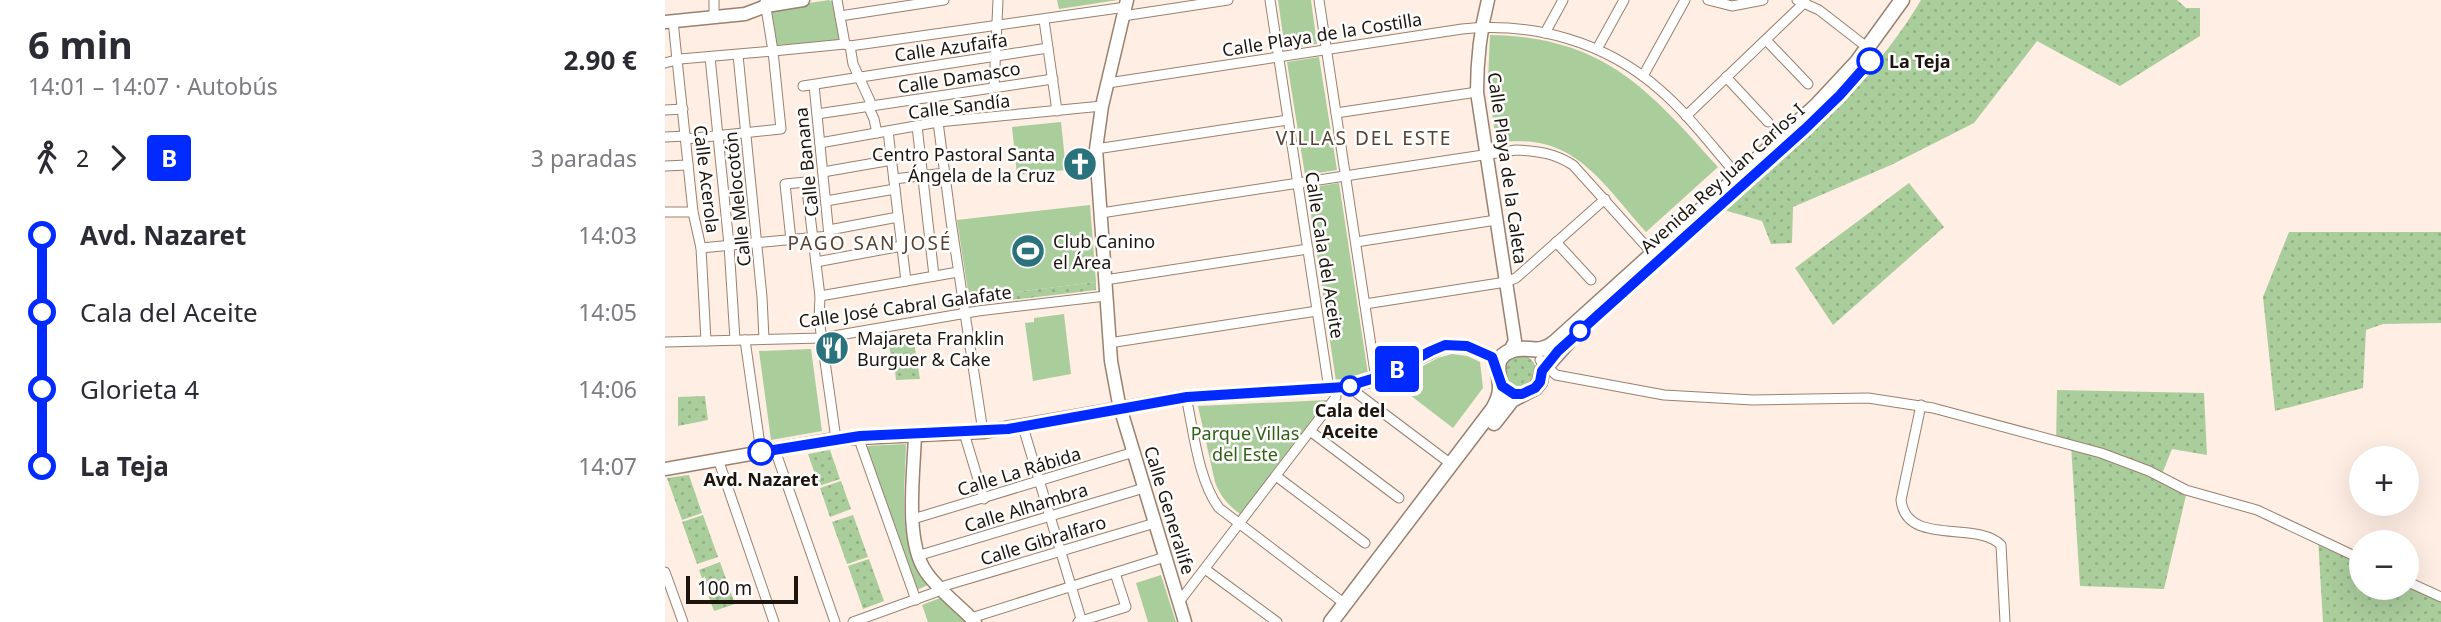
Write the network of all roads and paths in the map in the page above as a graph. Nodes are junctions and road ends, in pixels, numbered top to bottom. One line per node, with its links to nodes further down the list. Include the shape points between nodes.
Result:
1 (714, 0): 20 (street)
2 (803, 0): 18 (street)
3 (837, 0): 21 (street)
4 (944, 0): 21 (street)
5 (998, 0): 24 (street)
6 (1228, 0): 19 (street)
7 (1270, 0): 37 (street, Calle Cala del Aceite)
8 (1319, 0): 31 (street, Calle Cala del Aceite)
9 (1488, 0): 25 (street, Calle Playa de la Caleta)
10 (1563, 0): 26 (street)
11 (1624, 0): 32 (street)
12 (1685, 0): 40 (street)
13 (1708, 0): 14 (street, via 1732,6)
14 (1763, 0)
15 (1902, 0): 30 (main road, Avenida Rey Juan Carlos I)
16 (1913, 0): 118 (main road, Avenida Rey Juan Carlos I, via 1870,61 1823,113 1561,348)
17 (1807, 2): 27 (street); 30 (street)
18 (765, 3): 20 (street, via 745,14); 33 (street)
19 (1125, 8): 22 (street); 44 (street, Calle Generalife)
20 (714, 16): 23 (street)
21 (840, 16): 28 (street)
22 (1044, 20): 24 (street); 29 (street)
23 (669, 22): 38 (street, Calle Acerola)
24 (997, 24): 28 (street); 35 (street)
25 (1481, 27): 26 (street, Calle Playa de la Costilla); 31 (street, Calle Playa de la Costilla); 49 (street, Calle Playa de la Caleta)
26 (1545, 33): 32 (street, Calle Playa de la Costilla)
27 (1766, 40): 42 (street); 45 (street)
28 (847, 45): 33 (street); 41 (street)
29 (1048, 48): 35 (street, Calle Azufaifa); 43 (street)
30 (1868, 48): 78 (main road, Avenida Rey Juan Carlos I, via 1817,106)
31 (1326, 49): 37 (street, Calle Playa de la Costilla); 55 (street, Calle Cala del Aceite)
32 (1597, 49): 40 (street, Calle Playa de la Costilla)
33 (773, 51): 34 (street); 63 (street, via 781,129)
34 (738, 55): 36 (street); 63 (street, Calle Melocotón)
35 (995, 56): 41 (street, Calle Azufaifa); 48 (street)
36 (711, 57): 38 (street); 65 (street)
37 (1279, 57): 44 (street, Calle Playa de la Costilla); 58 (street, Calle Cala del Aceite)
38 (677, 61): 39 (street); 52 (street, Calle Acerola)
39 (665, 63)
40 (1643, 75): 57 (street, Calle Playa de la Costilla)
41 (859, 77): 46 (street, Calle Azufaifa); 50 (street)
42 (1727, 77): 57 (street); 60 (street)
43 (1053, 79): 48 (street, Calle Damasco); 54 (street)
44 (1108, 83): 51 (street, Calle Generalife)
45 (1808, 84)
46 (814, 85): 47 (street, Calle Azufaifa); 56 (street, Calle Banana)
47 (803, 86)
48 (994, 88): 50 (street, Calle Damasco)
49 (1477, 92): 55 (street); 70 (street, Calle Playa de la Caleta)
50 (870, 106): 56 (street, Calle Damasco); 64 (street)
51 (1102, 106): 54 (street, Calle Sandía); 69 (street, Calle Generalife)
52 (683, 109): 53 (street); 67 (street, Calle Acerola)
53 (665, 110)
54 (1058, 111): 59 (street, Calle Sandía)
55 (1336, 113): 77 (street, Calle Cala del Aceite)
56 (817, 114): 68 (street, Calle Banana)
57 (1686, 116): 78 (street, Calle Playa de la Costilla)
58 (1288, 120): 69 (street); 79 (street, Calle Cala del Aceite)
59 (938, 122): 61 (street, Calle Sandía); 75 (street)
60 (1769, 122)
61 (917, 126): 62 (street, Calle Sandía); 76 (street)
62 (888, 131): 64 (street, Calle Sandía); 71 (street)
63 (747, 133): 65 (street); 93 (street, Calle Melocotón)
64 (877, 133): 68 (street, Calle Sandía)
65 (719, 135): 67 (street); 94 (street)
66 (665, 137): 67 (street)
67 (686, 138): 72 (street, Calle Acerola)
68 (820, 143): 74 (street, Calle Banana)
69 (1096, 149): 85 (street, Calle Generalife)
70 (1486, 154): 77 (street); 81 (street, via 1516,150 1560,156); 87 (street, Calle Playa de la Caleta)
71 (892, 160): 74 (street); 80 (street)
72 (688, 165): 73 (street); 84 (street, Calle Acerola)
73 (665, 166)
74 (823, 172): 82 (street, Calle Banana)
75 (945, 173): 76 (street); 100 (street)
76 (923, 175): 80 (street); 101 (street)
77 (1346, 176): 79 (street); 91 (street, Calle Cala del Aceite)
78 (1739, 177): 98 (main road, Avenida Rey Juan Carlos I)
79 (1298, 183): 85 (street); 97 (street, Calle Cala del Aceite)
80 (895, 184): 82 (street); 86 (street)
81 (1605, 199): 92 (street); 98 (street)
82 (826, 201): 88 (street, Calle Banana)
83 (665, 212): 84 (street)
84 (693, 212): 96 (street, Calle Acerola)
85 (1101, 213): 102 (street, Calle Generalife)
86 (898, 217): 88 (street); 95 (street)
87 (1496, 220): 91 (street); 105 (street, Calle Playa de la Caleta)
88 (829, 233): 89 (street)
89 (812, 238): 90 (street); 90 (street, via 806,182 786,184); 99 (street)
90 (791, 240): 93 (street)
91 (1356, 242): 108 (street, Calle Cala del Aceite)
92 (1556, 242): 103 (street); 105 (street)
93 (757, 243): 94 (street); 112 (street, Calle Melocotón)
94 (729, 245): 96 (street); 113 (street)
95 (902, 246): 99 (street); 104 (street)
96 (701, 248): 115 (street, Calle Acerola)
97 (1308, 249): 102 (street); 109 (street, Calle Cala del Aceite)
98 (1653, 254): 118 (main road, Avenida Rey Juan Carlos I, via 1550,346)
99 (816, 262): 106 (street)
100 (958, 272): 101 (street); 110 (street)
101 (935, 276): 104 (street)
102 (1105, 280): 107 (street, Calle Generalife)
103 (1591, 280)
104 (906, 281): 106 (street)
105 (1506, 282): 108 (street); 118 (street, Calle Playa de la Caleta)
106 (820, 296): 111 (street)
107 (1106, 296): 110 (street, Calle José Cabral Galafate); 117 (street, Calle Generalife)
108 (1365, 304): 120 (street, Calle Cala del Aceite)
109 (1317, 311): 117 (street); 122 (street, Calle Cala del Aceite)
110 (964, 313): 111 (street, Calle José Cabral Galafate); 129 (street)
111 (822, 338): 112 (street, Calle José Cabral Galafate); 133 (street)
112 (764, 339): 114 (street, Calle José Cabral Galafate)
113 (735, 340): 114 (street, Calle José Cabral Galafate); 115 (street, Calle José Cabral Galafate)
114 (745, 340): 135 (street)
115 (706, 341): 116 (street, Calle José Cabral Galafate)
116 (665, 342)
117 (1109, 344): 126 (street, Calle Generalife)
118 (1527, 360): 119 (main road, Avenida Rey Juan Carlos I, via 1498,365); 120 (street, via 1445,345); 123 (main road, Avenida Rey Juan Carlos I, via 1535,388); 125 (street, via 1664,395 1868,398)
119 (1499, 377): 123 (main road, via 1507,391); 138 (main road, Avenida Rey Juan Carlos I, via 1498,400)
120 (1376, 379): 121 (street)
121 (1356, 385): 122 (street); 138 (street, via 1358,394)
122 (1332, 389): 124 (street); 128 (street, via 1336,397)
123 (1522, 394): 173 (main road, Avenida Rey Juan Carlos I, via 1506,407)
124 (1187, 397): 126 (street); 148 (street, via 1208,490 1219,508)
125 (1921, 405): 151 (street, via 2101,453 2186,490 2257,510); 174 (street, via 1901,500 1903,513 1924,526 1988,536 2001,545)
126 (1120, 408): 127 (street); 136 (street, Calle Generalife)
127 (1023, 426): 129 (street); 141 (street)
128 (1310, 431): 140 (street); 143 (street)
129 (983, 432): 130 (street)
130 (964, 433): 131 (street); 144 (street)
131 (915, 434): 132 (street); 146 (street)
132 (860, 436): 133 (street); 161 (street)
133 (836, 439): 134 (street)
134 (775, 450): 135 (street); 167 (street)
135 (761, 452): 137 (street)
136 (1134, 453): 141 (street, Calle La Rábida); 142 (street, Calle Generalife)
137 (718, 460): 139 (street); 166 (street)
138 (1451, 464): 163 (main road, Avenida Rey Juan Carlos I)
139 (665, 469)
140 (1276, 476): 148 (street); 149 (street)
141 (1039, 482): 144 (street, Calle La Rábida); 145 (street)
142 (1144, 488): 145 (street, Calle Alhambra); 147 (street, Calle Generalife)
143 (1399, 498)
144 (984, 499): 146 (street, Calle La Rábida)
145 (1050, 516): 150 (street); 152 (street, Calle Alhambra)
146 (913, 519): 152 (street)
147 (1155, 523): 150 (street, Calle Gibralfaro); 153 (street, Calle Generalife)
148 (1239, 524): 154 (street); 163 (street)
149 (1365, 543)
150 (1061, 551): 157 (street); 159 (street, Calle Gibralfaro)
151 (2349, 553)
152 (917, 556): 159 (street)
153 (1165, 557): 156 (street); 162 (street, Calle Generalife)
154 (1205, 569): 162 (street); 171 (street)
155 (665, 572): 165 (street)
156 (1115, 573): 157 (street); 169 (street, via 1126,607)
157 (1071, 586): 164 (street); 169 (street)
158 (2419, 587): 160 (street)
159 (941, 589): 161 (street, Calle Gibralfaro); 164 (street)
160 (2441, 597)
161 (916, 600): 168 (street, Calle Gibralfaro)
162 (1179, 603): 170 (street, Calle Generalife)
163 (1345, 604): 172 (main road, Avenida Rey Juan Carlos I)
164 (973, 620)
165 (683, 622)
166 (774, 622)
167 (835, 622)
168 (853, 622)
169 (1081, 622)
170 (1185, 622)
171 (1277, 622)
172 (1331, 622)
173 (1343, 622)
174 (2005, 622)

